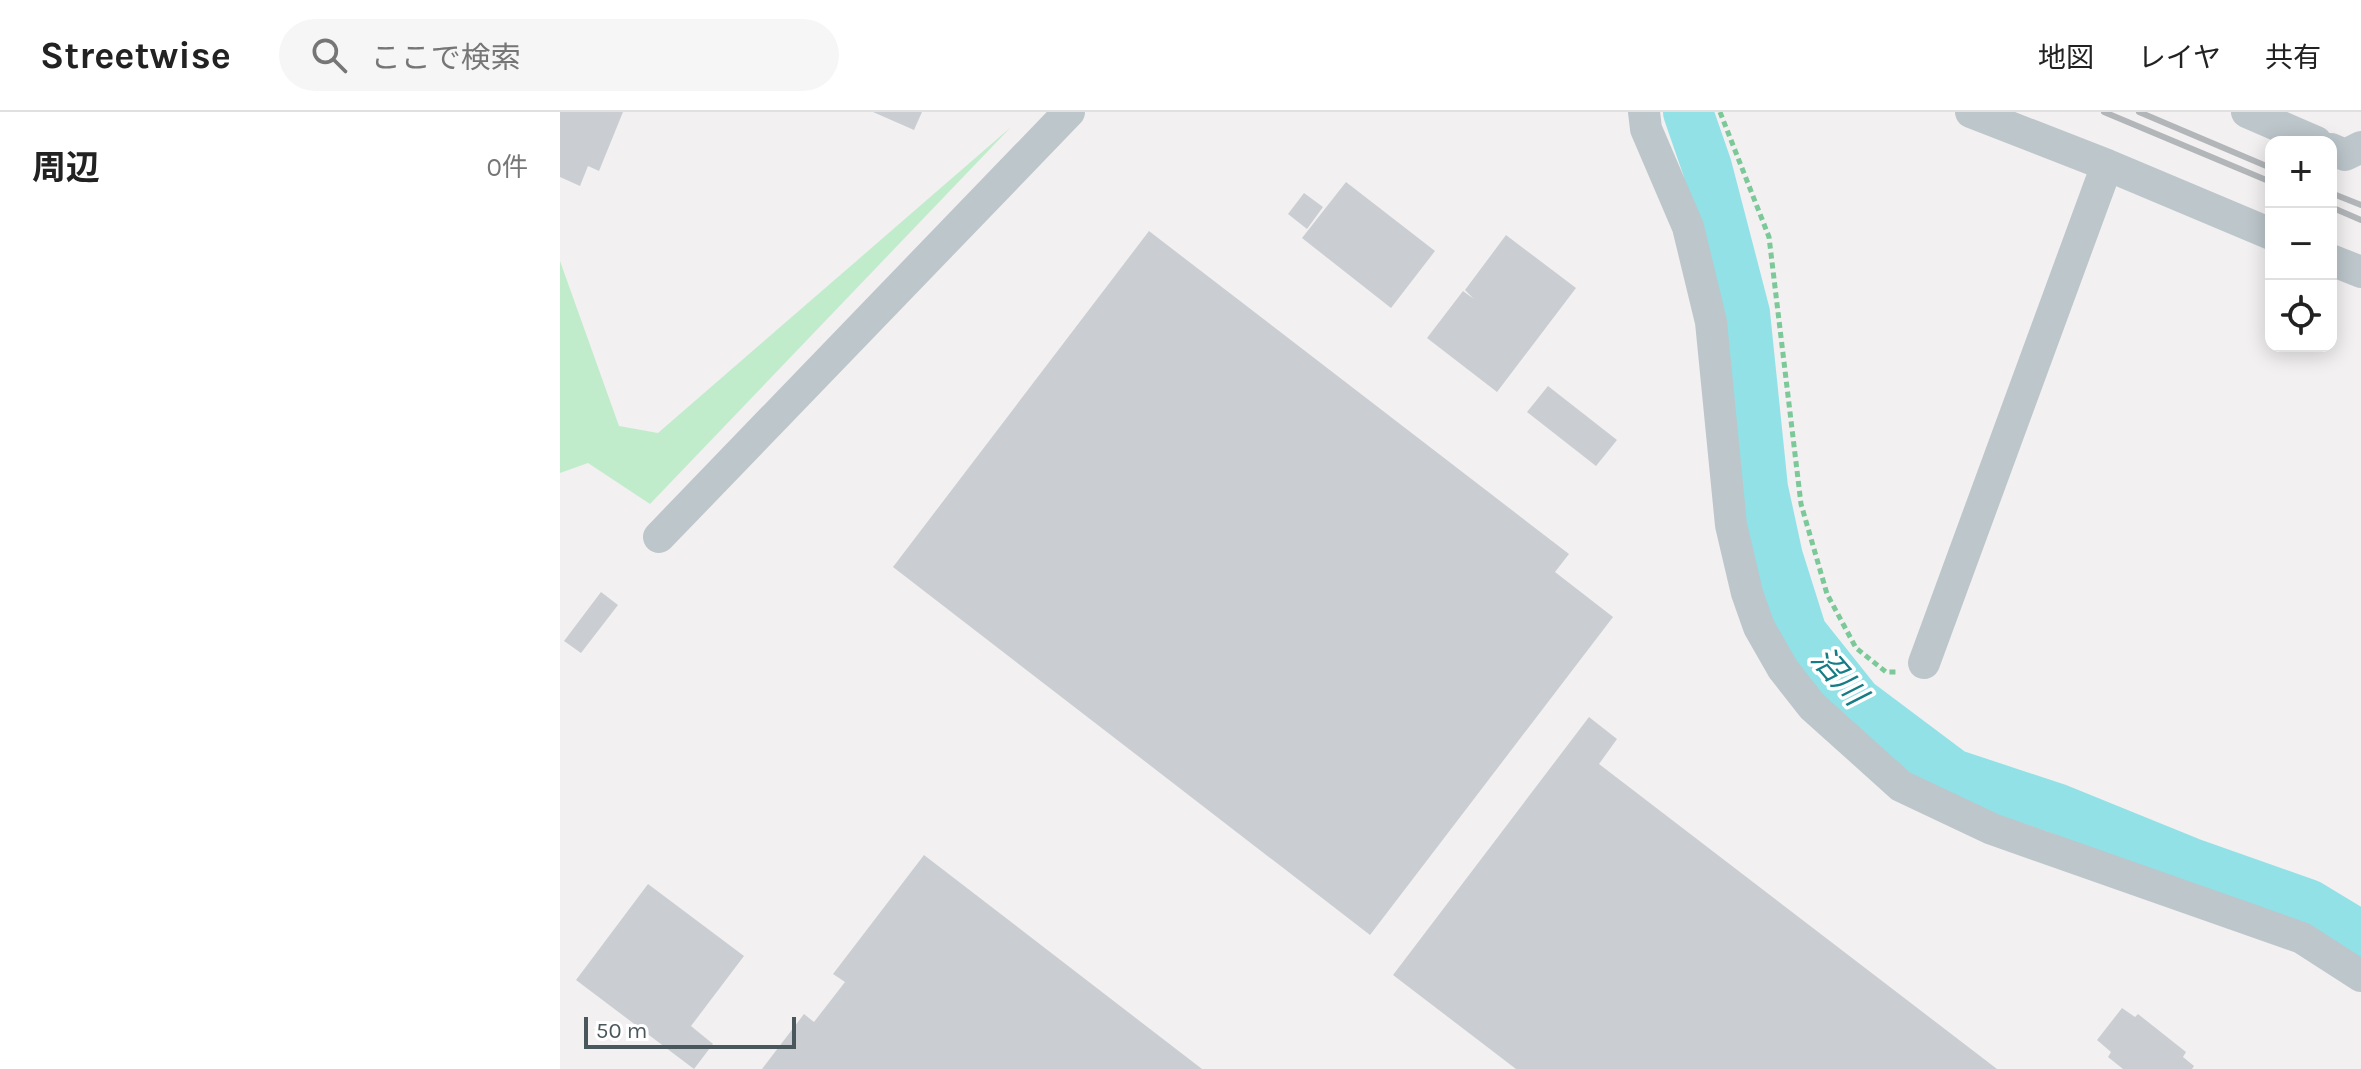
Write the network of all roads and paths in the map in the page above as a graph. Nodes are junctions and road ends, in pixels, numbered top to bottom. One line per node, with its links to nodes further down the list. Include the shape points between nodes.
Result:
1 (1069, 112): 13 (street)
2 (1644, 112): 15 (street, via 1646,129 1688,227 1711,322 1731,525 1747,593 1765,638 1812,706 1901,786 1992,829 2302,938)
3 (1720, 112): 14 (path, via 1769,237 1801,504 1827,594 1856,648 1886,672)
4 (1971, 112): 9 (street)
5 (2247, 112): 6 (street)
6 (2302, 136)
7 (2361, 147): 8 (street, via 2345,155)
8 (2337, 152)
9 (2107, 165): 10 (street); 14 (street)
10 (2265, 231)
11 (2337, 262): 12 (street)
12 (2361, 272)
13 (659, 537)
14 (1924, 663)
15 (2361, 976)

